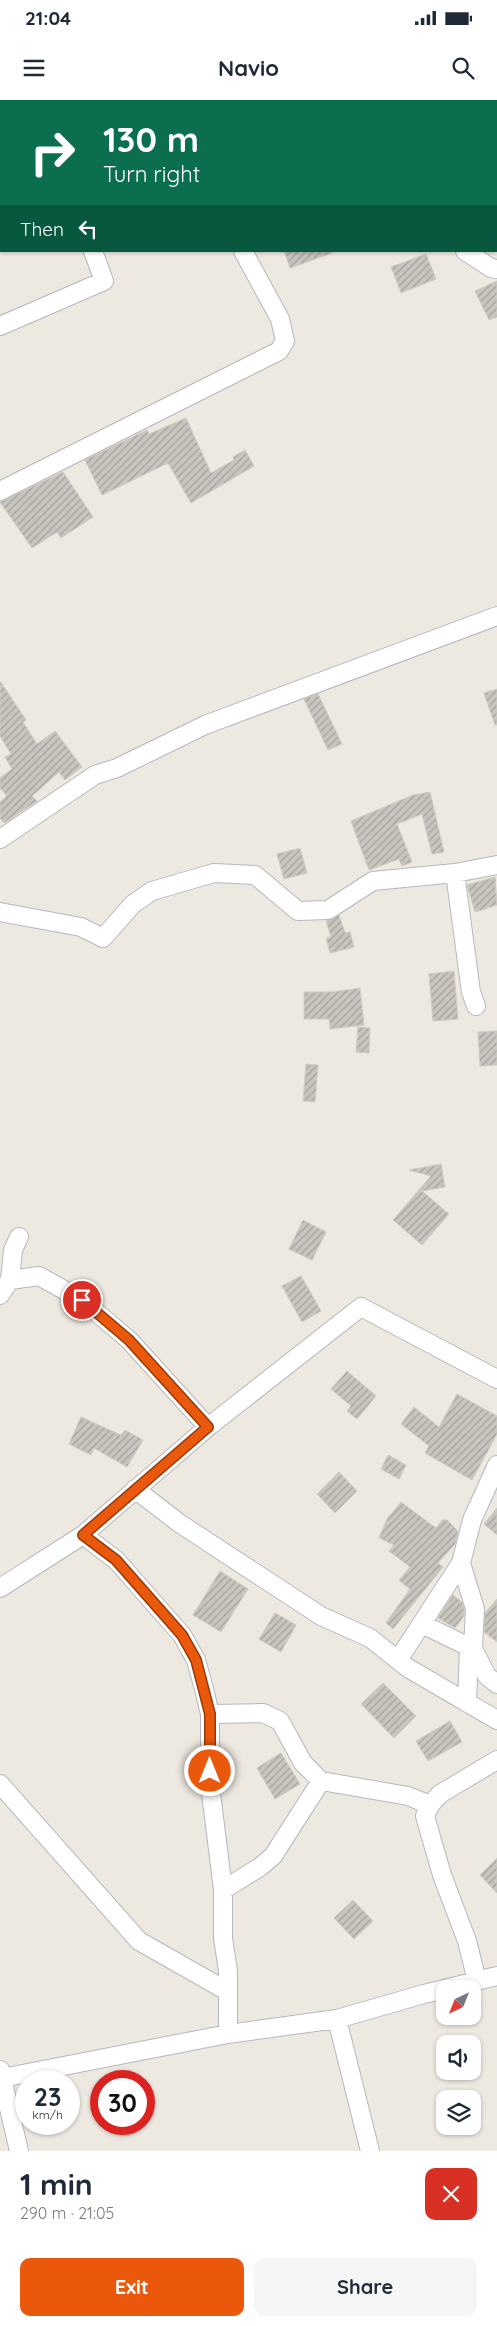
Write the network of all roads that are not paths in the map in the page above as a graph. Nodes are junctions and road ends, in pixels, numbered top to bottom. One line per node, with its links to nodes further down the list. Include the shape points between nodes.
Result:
1 (93, 252): 5 (street, via 104,280)
2 (244, 252): 6 (street, via 280,319 285,341 278,351)
3 (466, 252): 4 (street, via 490,268)
4 (497, 269)
5 (0, 326)
6 (0, 491)
7 (497, 616): 8 (street, via 204,725 117,768 95,775)
8 (0, 839)
9 (497, 865): 10 (street)
10 (455, 872): 11 (street, via 373,881 328,910 298,911 255,874 214,873 152,891 132,904 103,938 81,927); 12 (street, via 471,992)
11 (0, 912)
12 (476, 1006)
13 (11, 1244): 14 (street)
14 (10, 1280): 15 (street); 17 (street, via 39,1276 82,1300 129,1340)
15 (0, 1295)
16 (497, 1379): 17 (street, via 361,1308)
17 (208, 1427): 19 (street)
18 (497, 1465): 21 (street, via 472,1520)
19 (135, 1488): 20 (street); 25 (street, via 196,1534 321,1616 370,1638)
20 (83, 1535): 22 (street); 28 (street, via 116,1560 182,1635 196,1660)
21 (461, 1563): 23 (street); 24 (street, via 475,1609)
22 (0, 1588)
23 (422, 1624): 24 (street); 25 (street)
24 (471, 1648): 26 (street, via 487,1676); 27 (street)
25 (398, 1660): 27 (street)
26 (497, 1684)
27 (467, 1703): 29 (street)
28 (210, 1714): 31 (street, via 263,1713 280,1721 303,1764); 34 (street, via 210,1785)
29 (497, 1720)
30 (497, 1760): 33 (street, via 440,1794)
31 (321, 1781): 33 (street, via 408,1796); 34 (street, via 273,1856 260,1868)
32 (0, 1784): 38 (street, via 139,1941)
33 (430, 1805): 36 (street, via 425,1816)
34 (223, 1890): 38 (street)
35 (497, 1976): 37 (street)
36 (477, 1980)
37 (481, 1980)
38 (227, 1991): 41 (street)
39 (436, 1992): 40 (street)
40 (337, 2020): 41 (street); 44 (street)
41 (228, 2034): 42 (street)
42 (1, 2074): 43 (street)
43 (19, 2151)
44 (370, 2151)

